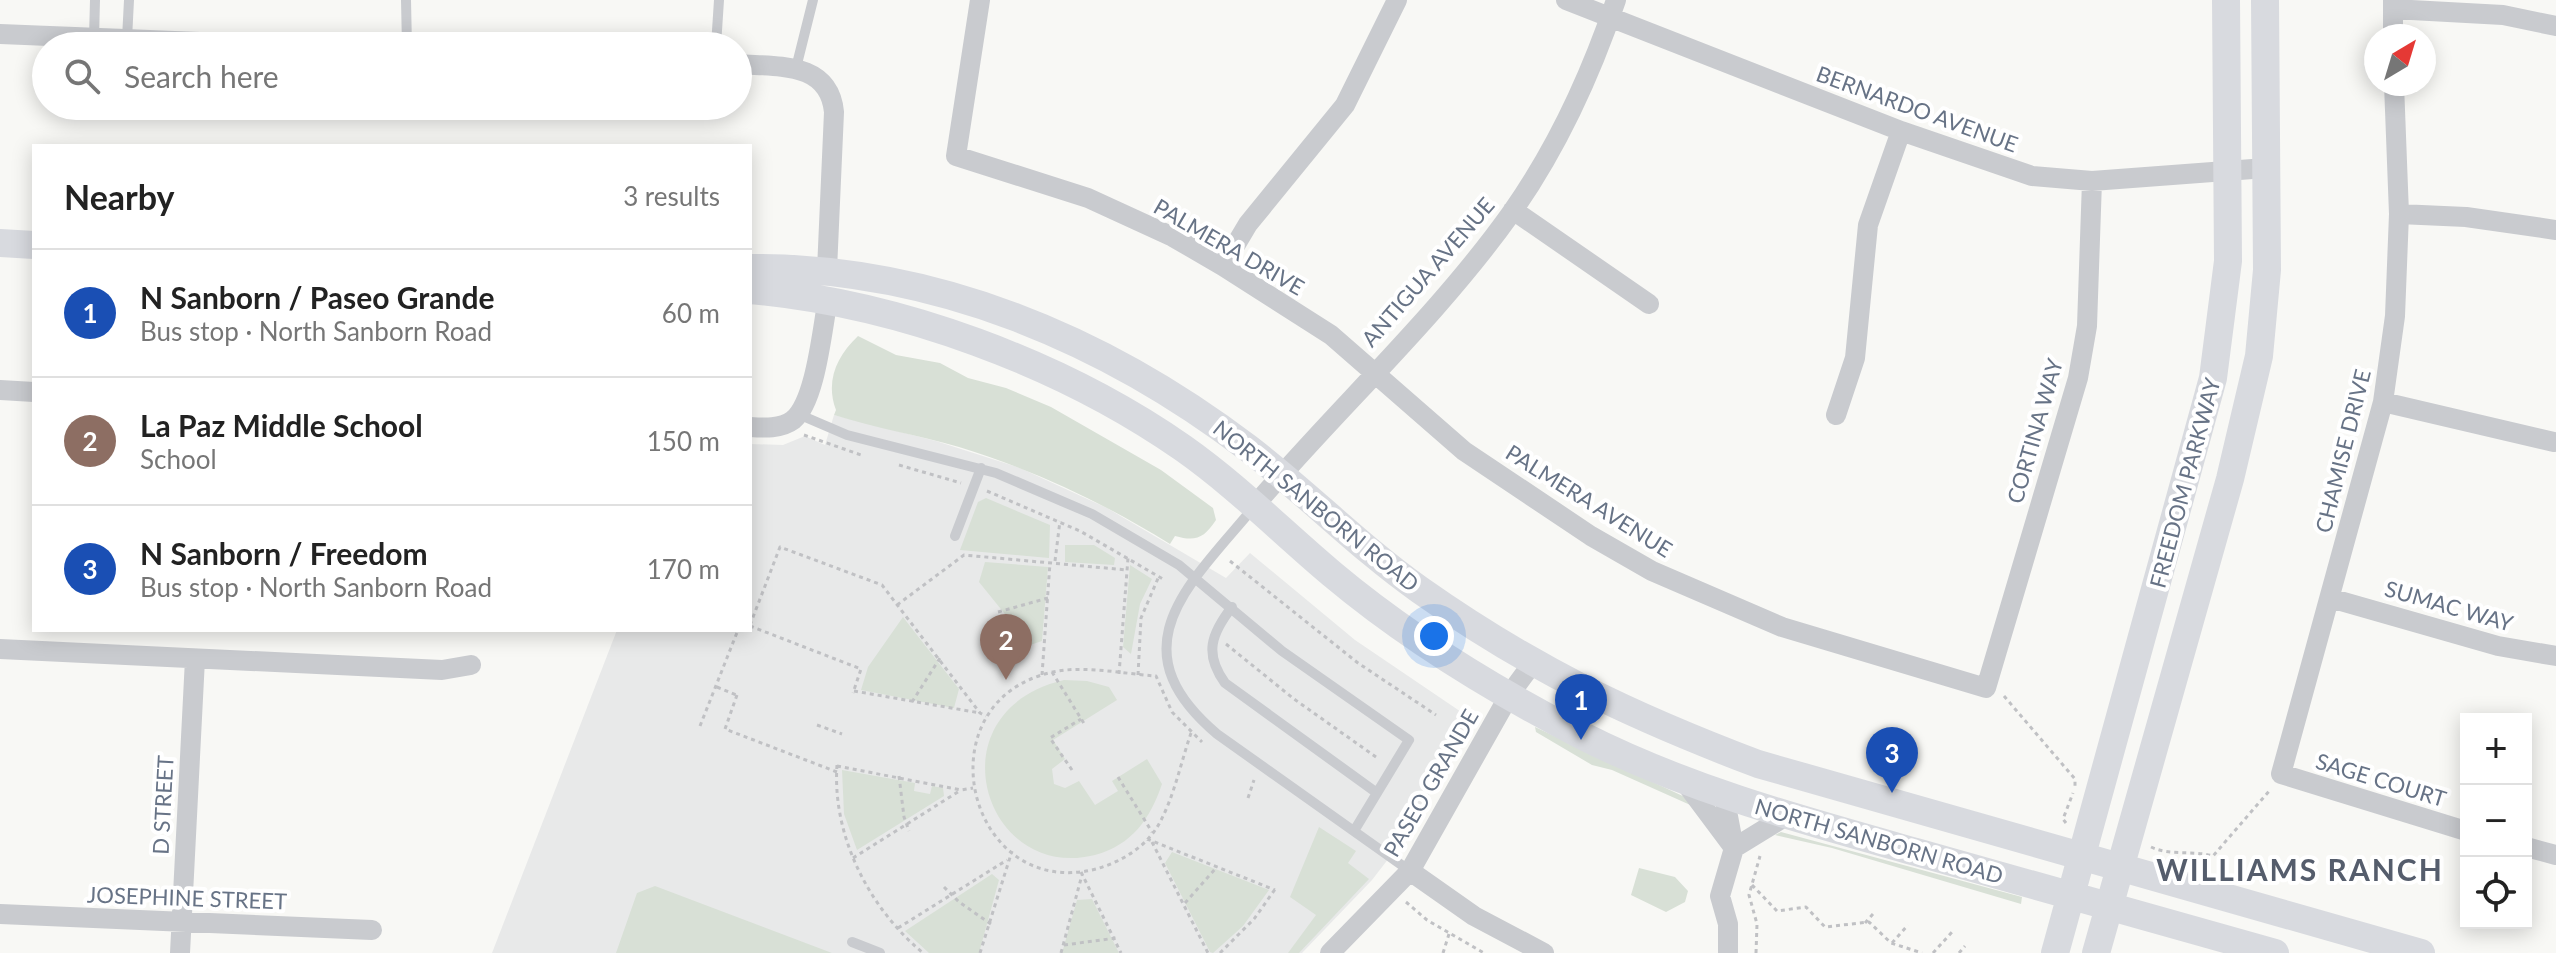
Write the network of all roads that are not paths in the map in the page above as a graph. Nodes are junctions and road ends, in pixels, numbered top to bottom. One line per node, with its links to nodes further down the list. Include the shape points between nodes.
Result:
1 (95, 0): 14 (lane)
2 (129, 0): 15 (lane)
3 (406, 0): 16 (lane)
4 (719, 0): 17 (lane)
5 (813, 0): 21 (lane)
6 (980, 0): 32 (street, PALMERA DRIVE, via 956,156 1088,198)
7 (1397, 0): 32 (street, via 1345,105 1248,224)
8 (1566, 0): 12 (street, BERNARDO AVENUE)
9 (2226, 0): 25 (main road, FREEDOM PARKWAY)
10 (2265, 0): 24 (main road, FREEDOM PARKWAY)
11 (2393, 5): 13 (street, via 2503,15)
12 (1613, 9): 23 (street, BERNARDO AVENUE); 27 (street, ANTIGUA AVENUE, via 1576,101)
13 (2556, 26)
14 (94, 32)
15 (127, 32)
16 (407, 32)
17 (717, 32)
18 (0, 34): 19 (street)
19 (32, 35)
20 (752, 65): 21 (street)
21 (796, 68): 34 (street, via 821,80 833,103)
22 (2394, 96): 28 (street, CHAMISE DRIVE)
23 (1901, 131): 26 (street, BERNARDO AVENUE, via 2001,168); 43 (street, via 1868,225 1855,358)
24 (2266, 168): 25 (street, BERNARDO AVENUE); 71 (main road, FREEDOM PARKWAY, via 2266,307 2248,409)
25 (2228, 170): 26 (street, BERNARDO AVENUE); 70 (main road, FREEDOM PARKWAY, via 2226,288 2213,378)
26 (2092, 181): 58 (street, CORTINA WAY, via 2087,326 2078,378)
27 (1513, 210): 37 (street); 38 (street, ANTIGUA AVENUE)
28 (2399, 214): 29 (street); 41 (street, CHAMISE DRIVE, via 2395,316)
29 (2556, 230)
30 (0, 243): 31 (main road)
31 (32, 245)
32 (1223, 266): 38 (street, PALMERA DRIVE, via 1331,335)
33 (752, 268): 34 (main road, NORTH SANBORN ROAD)
34 (827, 270): 47 (main road, NORTH SANBORN ROAD, via 929,289 1059,335 1178,399)
35 (752, 290): 36 (main road, NORTH SANBORN ROAD)
36 (828, 299): 42 (street, via 810,392); 48 (main road, NORTH SANBORN ROAD, via 933,330 1064,380 1157,430)
37 (1649, 304)
38 (1374, 372): 47 (street, ANTIGUA AVENUE); 58 (street, PALMERA AVENUE, via 1464,451 1652,571 1782,627)
39 (0, 390): 40 (street)
40 (32, 392)
41 (2383, 402): 45 (street); 51 (street, CHAMISE DRIVE)
42 (798, 414): 44 (street, via 781,426); 46 (lane, via 857,439)
43 (1836, 415)
44 (752, 427)
45 (2554, 442)
46 (981, 468): 49 (lane); 50 (lane, via 1092,514)
47 (1281, 475): 48 (street, ANTIGUA AVENUE); 56 (main road, NORTH SANBORN ROAD, via 1365,549)
48 (1256, 504): 50 (lane); 59 (main road, NORTH SANBORN ROAD, via 1379,611)
49 (955, 536)
50 (1195, 577): 52 (lane); 66 (lane, via 1177,605 1168,634 1167,660 1178,693 1217,734)
51 (2330, 598): 54 (street, SUMAC WAY, via 2498,646); 60 (street, CHAMISE DRIVE)
52 (1232, 607): 62 (lane, via 1214,634 1211,655 1225,683); 62 (lane, via 1305,668 1409,740)
53 (0, 649): 55 (street)
54 (2556, 656)
55 (195, 659): 57 (street, via 442,670); 76 (street, D STREET)
56 (1532, 664): 59 (street, PASEO GRANDE); 70 (main road, NORTH SANBORN ROAD, via 1659,726 1758,764)
57 (471, 665)
58 (1987, 683)
59 (1510, 694): 61 (main road, NORTH SANBORN ROAD, via 1580,734); 72 (street, PASEO GRANDE)
60 (2281, 774): 65 (street, SAGE COURT)
61 (1682, 779): 63 (main road, NORTH SANBORN ROAD); 67 (street)
62 (1377, 793): 66 (lane)
63 (1724, 795): 64 (main road, NORTH SANBORN ROAD); 67 (street)
64 (1786, 816): 67 (street); 73 (main road, NORTH SANBORN ROAD)
65 (2460, 829)
66 (1354, 831): 72 (lane)
67 (1734, 848): 83 (street, via 1720,896 1728,924)
68 (2532, 849): 69 (street)
69 (2556, 855)
70 (2082, 857): 71 (main road, NORTH SANBORN ROAD); 73 (main road, FREEDOM PARKWAY)
71 (2120, 867): 74 (main road, FREEDOM PARKWAY); 87 (main road, NORTH SANBORN ROAD)
72 (1410, 871): 81 (street, PASEO GRANDE); 82 (street, via 1474,916)
73 (2071, 896): 74 (main road, NORTH SANBORN ROAD); 84 (main road, FREEDOM PARKWAY)
74 (2109, 906): 85 (main road, FREEDOM PARKWAY); 86 (main road, NORTH SANBORN ROAD)
75 (0, 914): 76 (street, JOSEPHINE STREET)
76 (181, 923): 77 (street, JOSEPHINE STREET); 79 (street, D STREET)
77 (372, 930)
78 (852, 942): 80 (lane)
79 (180, 953)
80 (880, 953)
81 (1330, 953)
82 (1544, 953)
83 (1728, 953)
84 (2055, 953)
85 (2096, 953)
86 (2275, 953)
87 (2421, 953)

